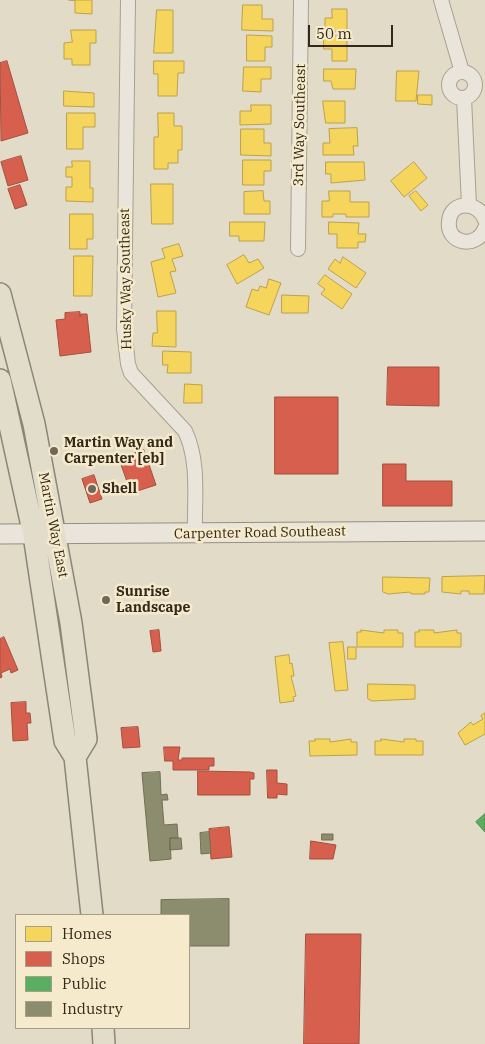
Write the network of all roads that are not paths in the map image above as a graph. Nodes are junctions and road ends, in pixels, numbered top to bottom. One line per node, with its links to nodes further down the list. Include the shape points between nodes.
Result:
1 (128, 0): 12 (street, Husky Way Southeast, via 124,329 128,364 131,373 185,431 190,441 195,471)
2 (301, 0): 7 (street, 3rd Way Southeast)
3 (441, 0): 4 (street, via 462,72 473,77 475,86 472,94 464,98)
4 (469, 205): 5 (street, via 480,210); 6 (street, via 457,208 450,217 452,234 462,242 468,242 479,238)
5 (485, 220)
6 (485, 228)
7 (298, 249)
8 (0, 294): 14 (main road, Martin Way East, via 34,424)
9 (0, 380): 13 (main road, Martin Way East)
10 (485, 531): 12 (main road, Carpenter Road Southeast)
11 (0, 534): 13 (main road, Carpenter Road Southeast)
12 (195, 534): 14 (main road, Carpenter Road Southeast)
13 (34, 535): 14 (main road, Carpenter Road Southeast); 15 (main road, Martin Way East, via 65,741)
14 (56, 535): 15 (main road, Martin Way East, via 86,739)
15 (75, 757): 16 (main road, Martin Way East)
16 (92, 914)
17 (103, 1029): 18 (main road)
18 (104, 1044)

